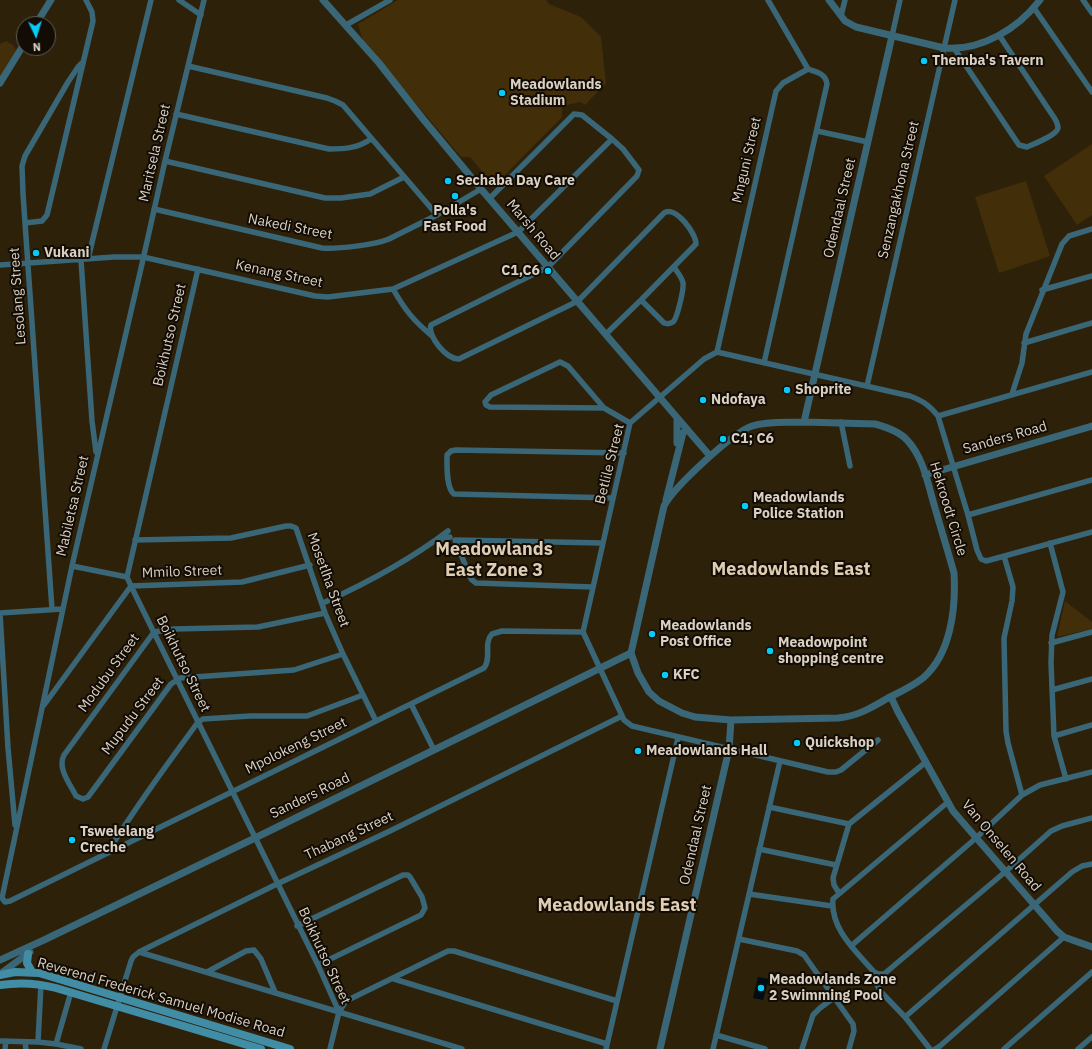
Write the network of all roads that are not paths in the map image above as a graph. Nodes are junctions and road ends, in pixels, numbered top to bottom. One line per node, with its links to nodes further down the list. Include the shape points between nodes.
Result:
1 (50, 0): 18 (street)
2 (86, 0): 26 (street, Lesolang Street, via 93,21)
3 (151, 0): 46 (street)
4 (179, 0): 17 (street)
5 (204, 0): 17 (street, Maritsela Street)
6 (323, 0): 20 (street, Marsh Road)
7 (390, 0): 20 (street)
8 (768, 0): 28 (street)
9 (829, 0): 19 (street)
10 (845, 0): 19 (street)
11 (900, 0): 22 (street, Odendaal Street)
12 (955, 0): 23 (street, Senzangakhona Street)
13 (1040, 0): 15 (street)
14 (1083, 0): 16 (street)
15 (1034, 8): 21 (street, via 1022,20); 30 (street)
16 (1092, 13)
17 (201, 15): 27 (street, Maritsela Street)
18 (41, 16)
19 (841, 16): 22 (street, via 856,27)
20 (346, 25): 38 (street, Marsh Road)
21 (999, 35): 24 (street, via 970,46); 24 (street, via 1056,121 1058,128 1055,133 1027,147 1019,145)
22 (892, 36): 23 (street); 35 (street, Odendaal Street)
23 (944, 48): 24 (street); 67 (street, Senzangakhona Street)
24 (954, 48)
25 (17, 56): 29 (street)
26 (82, 63): 42 (street, Lesolang Street, via 24,156 22,168); 42 (street, via 48,215 42,221)
27 (188, 66): 31 (street, Maritsela Street); 33 (street, via 335,101 343,106)
28 (808, 69): 32 (street, via 821,74 827,81); 63 (street, Mnguni Street, via 783,83 776,91)
29 (0, 83)
30 (1092, 91)
31 (176, 114): 33 (street, via 329,149 355,148); 36 (street, Maritsela Street)
32 (817, 131): 35 (street); 64 (street)
33 (371, 139): 37 (street)
34 (612, 139): 39 (street, via 582,116 572,115); 44 (street, Kenang Street); 50 (street, via 637,166 638,175)
35 (868, 142): 66 (street, Odendaal Street)
36 (165, 161): 37 (street, via 325,198 370,194); 40 (street, Maritsela Street)
37 (404, 177): 41 (street)
38 (481, 189): 39 (street, Marsh Road); 41 (street, Nakedi Street)
39 (490, 198): 44 (street, Marsh Road)
40 (154, 209): 41 (street, Nakedi Street, via 322,248 386,241); 45 (street, Maritsela Street)
41 (437, 215)
42 (25, 223): 48 (street, Lesolang Street)
43 (1092, 229): 55 (street, via 1069,236 1062,244)
44 (518, 232): 50 (street, Marsh Road); 54 (street, Kenang Street)
45 (143, 257): 46 (street, Kenang Street); 52 (street, Kenang Street); 58 (street, Maritsela Street)
46 (88, 259): 47 (street, Kenang Street)
47 (81, 260): 48 (street, Kenang Street); 80 (street, via 92,421)
48 (28, 263): 49 (street, Kenang Street); 103 (street, Lesolang Street)
49 (0, 265)
50 (548, 267): 57 (street, Marsh Road); 61 (street, via 431,325 429,330)
51 (674, 267): 56 (street); 56 (street, via 684,286 674,321 664,324); 57 (street, via 694,246 696,240 689,228 675,213 669,211 664,213)
52 (198, 269): 54 (street, Kenang Street, via 324,297); 92 (street, Boikhutso Street)
53 (1092, 276): 55 (street)
54 (393, 290): 61 (street, via 415,322)
55 (1042, 290): 62 (street)
56 (641, 300): 60 (street)
57 (578, 301): 60 (street, Marsh Road); 61 (street, via 458,360 446,353)
58 (130, 312): 80 (street, Mabiletsa Street)
59 (1092, 323): 62 (street)
60 (606, 334): 69 (street, Marsh Road)
61 (432, 336)
62 (1024, 343): 68 (street, via 1022,363)
63 (717, 352): 64 (street); 69 (street, Betlile Street, via 704,359)
64 (764, 363): 66 (street)
65 (1092, 372): 68 (street)
66 (815, 374): 67 (street); 73 (street, Odendaal Street)
67 (867, 386): 71 (street, via 921,400)
68 (1012, 394): 71 (street)
69 (659, 397): 72 (street, Marsh Road); 75 (street, Betlile Street)
70 (604, 408): 70 (street, via 568,366 560,362 491,395 486,400 486,405 490,406); 75 (street)
71 (938, 416): 83 (street)
72 (677, 418): 77 (street, Marsh Road); 79 (street)
73 (804, 422): 74 (street, Hekroodt Circle); 81 (street, Hekroodt Circle, via 750,427)
74 (841, 422): 82 (street); 84 (street, Hekroodt Circle, via 885,426 901,434 916,451)
75 (630, 423): 78 (street, Betlile Street)
76 (1092, 426): 83 (street, Sanders Road)
77 (687, 429): 79 (street, via 683,433); 81 (street, Marsh Road)
78 (624, 453): 86 (street, Betlile Street); 86 (street, via 451,451 447,455 449,485 454,494)
79 (678, 453): 87 (street)
80 (97, 456): 98 (street, Mabiletsa Street)
81 (710, 456): 87 (street, Hekroodt Circle, via 674,491)
82 (850, 466)
83 (953, 467): 84 (street, Sanders Road); 88 (street)
84 (925, 474): 118 (street, Hekroodt Circle, via 954,573 950,628 946,643 927,674)
85 (1092, 480): 88 (street)
86 (613, 498): 94 (street, Betlile Street)
87 (664, 506): 111 (street, Hekroodt Circle)
88 (968, 516): 96 (street, via 982,559 986,561)
89 (448, 531): 93 (street)
90 (1092, 532): 95 (street)
91 (452, 539): 93 (street); 94 (street); 101 (street, via 474,583)
92 (136, 540): 97 (street, Mosetlha Street, via 231,538 291,526 298,530); 99 (street, Boikhutso Street)
93 (433, 542): 102 (street, via 390,569)
94 (603, 543): 101 (street, Betlile Street)
95 (1050, 543): 96 (street); 110 (street, via 1063,592)
96 (1004, 556): 136 (street, via 1013,587 1004,644 1006,731)
97 (310, 565): 100 (street, Mmilo Street, via 242,582); 102 (street, Mosetlha Street)
98 (72, 566): 99 (street); 104 (street, Mabiletsa Street)
99 (127, 577): 100 (street, Boikhutso Street)
100 (131, 586): 107 (street, Boikhutso Street); 120 (street, Mmilo Street)
101 (593, 587): 108 (street, Betlile Street)
102 (323, 603): 106 (street, Mosetlha Street)
103 (52, 609): 104 (street); 105 (street)
104 (62, 609): 120 (street, Mabiletsa Street)
105 (0, 613): 142 (street)
106 (326, 613): 107 (street, Modubu Street, via 258,627 174,629); 112 (street, Mosetlha Street)
107 (154, 632): 114 (street, Boikhutso Street); 137 (street, Modubu Street, via 62,758 62,768)
108 (583, 632): 113 (street); 119 (street, Mpolokeng Street, via 502,631 492,634 488,639 488,660 484,668)
109 (1092, 632): 110 (street)
110 (1051, 643): 116 (street)
111 (631, 653): 113 (street, Sanders Road); 122 (street, Hekroodt Circle, via 648,692 659,701 695,717)
112 (343, 654): 114 (street, Mupudu Street, via 294,670 186,676); 117 (street, Mosetlha Street)
113 (600, 668): 121 (street); 130 (street, Sanders Road)
114 (177, 679): 124 (street, Boikhutso Street); 137 (street, Mupudu Street, via 88,797)
115 (1092, 679): 116 (street)
116 (1052, 690): 126 (street)
117 (363, 695): 123 (street, Mosetlha Street); 124 (street, via 307,716 213,717)
118 (891, 697): 122 (street, Hekroodt Circle, via 858,715 848,717); 132 (street, Van Onselen Road)
119 (411, 704): 123 (street, Mpolokeng Street); 130 (street)
120 (43, 707): 142 (street)
121 (622, 716): 127 (street, via 632,726); 150 (street, Thabang Street)
122 (731, 720): 129 (street, Odendaal Street)
123 (376, 721): 135 (street, Mpolokeng Street)
124 (198, 722): 135 (street, Boikhutso Street); 146 (street)
125 (1092, 725): 126 (street)
126 (1054, 736): 134 (street)
127 (678, 738): 129 (street); 177 (street)
128 (878, 740): 131 (street, via 850,764 836,772)
129 (729, 749): 131 (street); 197 (street, Odendaal Street)
130 (434, 750): 143 (street, Sanders Road)
131 (780, 761): 139 (street)
132 (926, 762): 138 (street, Van Onselen Road); 141 (street)
133 (1092, 772): 134 (street)
134 (1066, 779): 136 (street, via 1040,785)
135 (232, 791): 143 (street, Boikhutso Street); 146 (street, Mpolokeng Street)
136 (1022, 795): 144 (street)
137 (76, 796)
138 (948, 802): 144 (street, Van Onselen Road); 151 (street)
139 (769, 807): 141 (street); 145 (street)
140 (1092, 818): 149 (street, via 1051,831)
141 (849, 824): 148 (street)
142 (15, 829): 146 (street, Mpolokeng Street, via 2,896 5,902)
143 (255, 838): 150 (street, Boikhutso Street); 158 (street, Sanders Road)
144 (976, 838): 149 (street, Van Onselen Road); 159 (street)
145 (759, 849): 148 (street); 152 (street)
146 (107, 852)
147 (1092, 864): 153 (street, via 1072,872)
148 (836, 865): 151 (street, via 833,878 834,885)
149 (1005, 872): 153 (street, Van Onselen Road); 168 (street, via 884,974)
150 (277, 884): 155 (street, Boikhutso Street); 161 (street, Thabang Street)
151 (840, 893): 154 (street, via 833,899)
152 (749, 894): 154 (street); 157 (street)
153 (1034, 905): 156 (street, Van Onselen Road); 179 (street)
154 (832, 906): 159 (street, via 841,934)
155 (297, 926): 164 (street, Boikhutso Street); 164 (street, via 402,875 410,877 422,897 425,908 421,915)
156 (1064, 937): 160 (street, Van Onselen Road); 203 (street)
157 (739, 939): 175 (street, via 801,953); 180 (street)
158 (44, 940): 162 (street); 163 (street, Sanders Road)
159 (851, 946): 168 (street)
160 (1092, 946)
161 (139, 952): 166 (street); 176 (street, via 131,961)
162 (28, 954): 165 (main road, via 26,963); 169 (street)
163 (0, 960)
164 (318, 966): 178 (street, Boikhutso Street)
165 (32, 972): 169 (main road, Reverend Frederick Samuel Modise Road); 176 (main road, Reverend Frederick Samuel Modise Road)
166 (207, 972): 174 (street); 174 (street, via 246,951 254,950 261,959)
167 (1092, 972): 204 (street)
168 (878, 974): 179 (street, via 877,985 881,992)
169 (0, 975)
170 (394, 978): 177 (street, via 446,952 454,951); 178 (street, via 346,1002); 186 (street)
171 (41, 984): 172 (main road, Reverend Frederick Samuel Modise Road, via 20,982); 173 (main road, Reverend Frederick Samuel Modise Road); 184 (street)
172 (0, 985)
173 (71, 992): 176 (main road, Reverend Frederick Samuel Modise Road); 185 (street)
174 (275, 992): 178 (street)
175 (835, 997): 200 (street, via 813,1015); 201 (street, via 853,1024 854,1031)
176 (118, 1001): 188 (main road, Reverend Frederick Samuel Modise Road); 192 (street); 194 (main road, Reverend Frederick Samuel Modise Road)
177 (617, 1001): 186 (street)
178 (339, 1012): 195 (street, Boikhutso Street); 196 (street)
179 (905, 1017): 202 (street)
180 (716, 1035): 198 (street); 199 (street)
181 (1092, 1037): 205 (street)
182 (3, 1041): 183 (street); 189 (street)
183 (24, 1042): 184 (street); 190 (street)
184 (38, 1042): 185 (street)
185 (56, 1044): 187 (street)
186 (607, 1046)
187 (73, 1048): 191 (street)
188 (252, 1048): 193 (main road, Reverend Frederick Samuel Modise Road)
189 (5, 1049)
190 (26, 1049)
191 (81, 1049)
192 (104, 1049)
193 (261, 1049)
194 (290, 1049)
195 (330, 1049)
196 (462, 1049)
197 (660, 1049)
198 (713, 1049)
199 (765, 1049)
200 (802, 1049)
201 (849, 1049)
202 (930, 1049)
203 (935, 1049)
204 (1004, 1049)
205 (1078, 1049)

